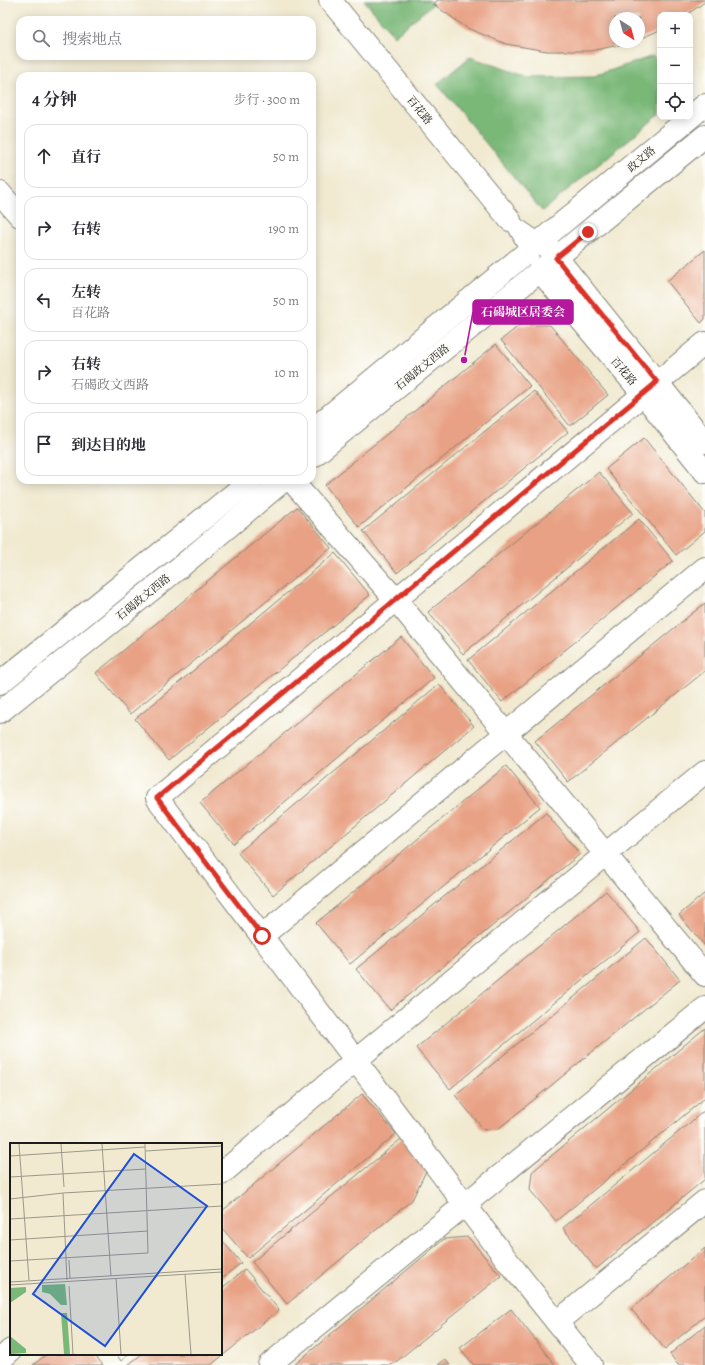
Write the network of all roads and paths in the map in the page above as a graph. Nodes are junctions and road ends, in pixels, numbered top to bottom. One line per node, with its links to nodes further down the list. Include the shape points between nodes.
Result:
1 (330, 0): 7 (street, 百花路)
2 (705, 105): 6 (street, 政文路)
3 (705, 136): 8 (street, 政文路)
4 (0, 193): 5 (street)
5 (16, 211)
6 (576, 213): 9 (street, 石碣政文西路)
7 (510, 220): 9 (lane); 9 (lane)
8 (588, 232): 10 (street, 石碣政文西路)
9 (535, 247): 10 (street, 百花路); 13 (street, 石碣政文西路)
10 (548, 264): 12 (street, 百花路); 15 (street, 石碣政文西路)
11 (705, 343): 12 (street)
12 (650, 388): 14 (street, 百花路); 16 (street, 百花路); 21 (street)
13 (316, 427)
14 (705, 442)
15 (316, 454)
16 (705, 472)
17 (243, 484): 22 (street)
18 (279, 484): 23 (street, 石碣政文西路)
19 (294, 484): 21 (street)
20 (705, 568): 24 (street)
21 (396, 600): 24 (street); 27 (street, via 157,798)
22 (0, 683)
23 (0, 712)
24 (506, 733): 26 (street); 27 (street)
25 (705, 772): 26 (street)
26 (605, 854): 28 (street); 30 (street)
27 (262, 936): 30 (street)
28 (705, 975)
29 (705, 1008): 33 (street)
30 (356, 1060): 31 (street); 33 (street)
31 (222, 1173)
32 (705, 1201): 34 (street)
33 (465, 1205): 34 (street); 37 (street)
34 (557, 1322): 38 (street)
35 (10, 1351): 36 (street)
36 (0, 1360)
37 (269, 1365)
38 (591, 1365)

